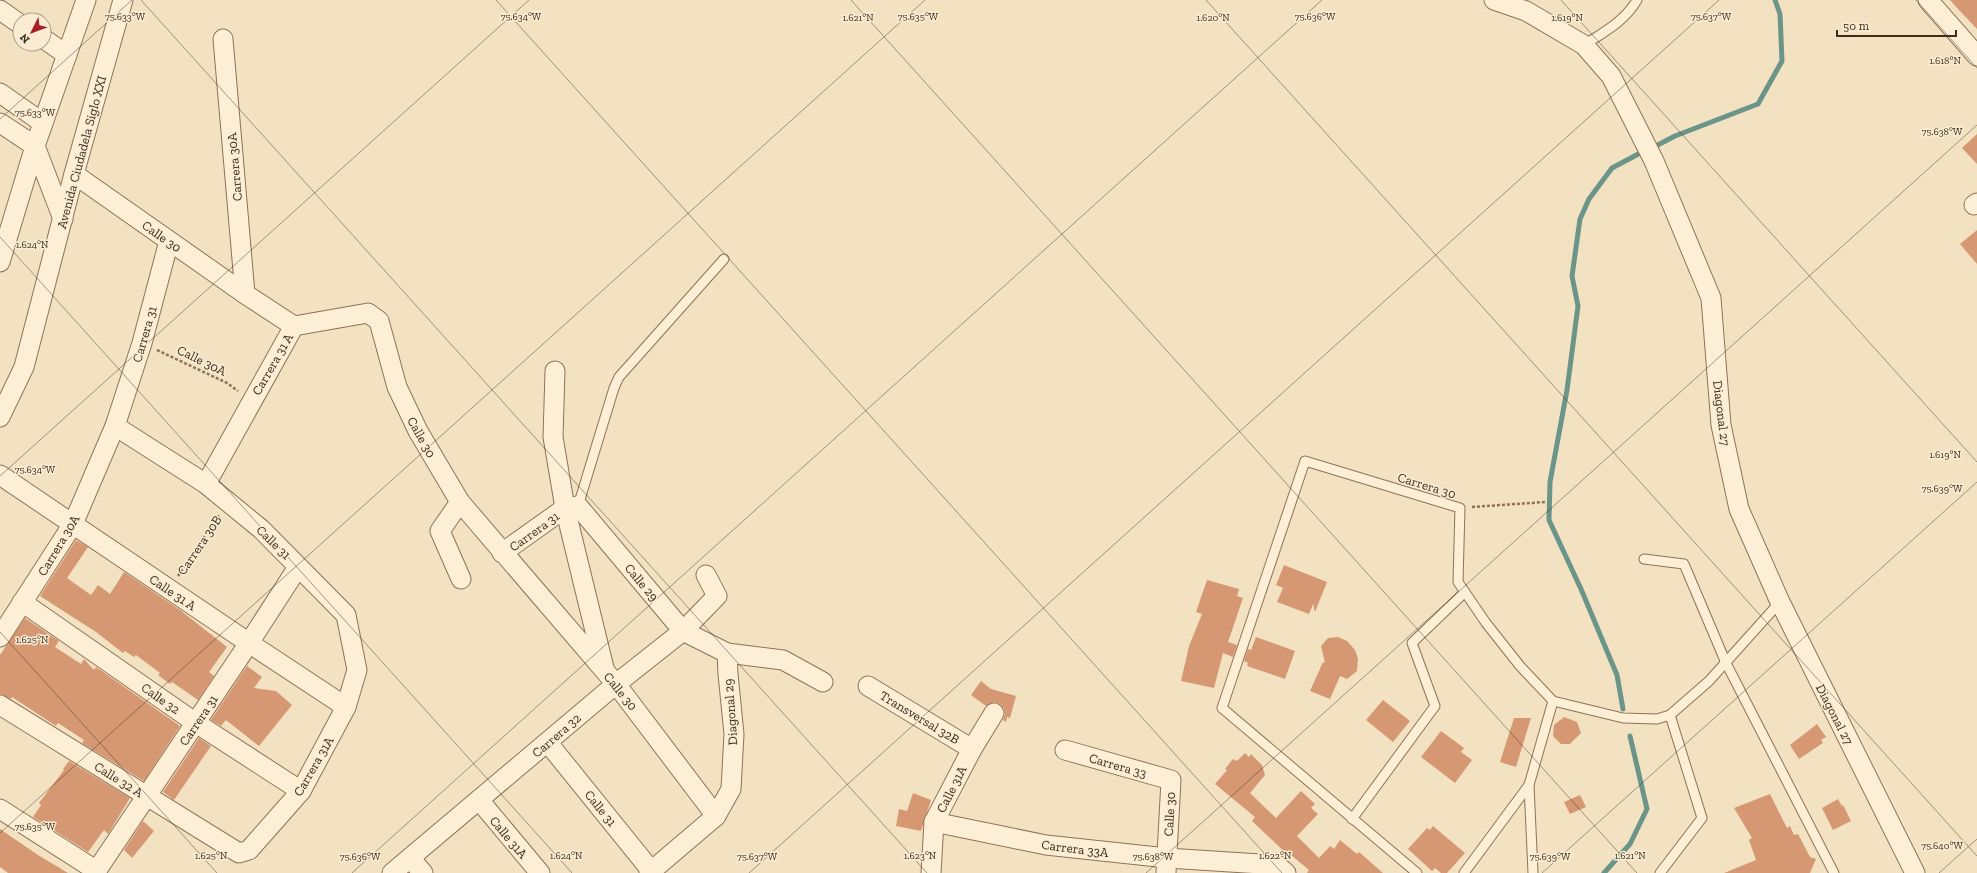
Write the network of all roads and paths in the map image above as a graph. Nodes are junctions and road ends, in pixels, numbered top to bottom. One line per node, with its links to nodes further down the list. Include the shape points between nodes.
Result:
1 (86, 0): 11 (street)
2 (123, 0): 17 (street, Avenida Ciudadela Siglo XXI)
3 (1494, 0): 10 (street, Diagonal 27, via 1526,11)
4 (1637, 0): 10 (lane, via 1631,11 1621,20)
5 (1928, 0): 12 (street)
6 (0, 10): 7 (street)
7 (12, 18)
8 (223, 39): 23 (street, Carrera 30A)
9 (52, 45): 11 (street)
10 (1584, 45): 46 (street, Diagonal 27, via 1611,76 1638,129 1711,298 1721,426 1739,510)
11 (67, 54): 15 (street)
12 (1977, 56)
13 (0, 93): 15 (street)
14 (0, 122): 16 (street)
15 (43, 123): 16 (street)
16 (35, 146): 18 (street); 19 (street)
17 (74, 174): 18 (street, Avenida Ciudadela Siglo XXI); 20 (street, Calle 30)
18 (63, 219): 28 (street, Avenida Ciudadela Siglo XXI, via 24,367)
19 (3, 240): 22 (street)
20 (169, 241): 23 (street, Calle 30); 25 (street, Carrera 31)
21 (724, 259): 35 (lane, via 619,377)
22 (0, 262)
23 (245, 294): 24 (street, Calle 30)
24 (294, 326): 27 (street, Carrera 31 A); 33 (street, Calle 30, via 368,313 379,321 397,387 418,431)
25 (142, 343): 27 (path, Calle 30A, via 227,383); 29 (street, Carrera 31)
26 (555, 371): 35 (street, via 553,437)
27 (251, 402): 31 (street)
28 (0, 417)
29 (115, 426): 31 (street, Calle 31); 37 (street, Carrera 30A)
30 (0, 475): 37 (street, Calle 31 A)
31 (206, 484): 32 (street, Calle 31)
32 (228, 502): 40 (street, Calle 31, via 261,529); 43 (path, Carrera 30B)
33 (460, 502): 38 (street, Calle 30); 42 (street, via 440,531)
34 (1545, 502): 36 (path, Carrera 30)
35 (572, 507): 38 (street, Carrera 31); 47 (street, Calle 29); 52 (street)
36 (1460, 508): 44 (lane, via 1458,582); 71 (lane, Carrera 30, via 1305,461 1222,708)
37 (73, 524): 43 (street, Calle 31 A); 45 (street, Carrera 30A)
38 (502, 553): 52 (street, Calle 30)
39 (1644, 559): 51 (lane, via 1684,564)
40 (298, 567): 49 (street, Carrera 31); 57 (street, Calle 31, via 346,614 357,670)
41 (706, 575): 47 (street, Carrera 32, via 717,596)
42 (461, 579)
43 (169, 589): 49 (street, Calle 31 A)
44 (1465, 592): 55 (lane, via 1520,666); 71 (lane, via 1412,643 1435,706)
45 (22, 602): 48 (street, Carrera 30A); 60 (street, Calle 32)
46 (1780, 602): 51 (lane); 88 (street, Diagonal 27)
47 (683, 631): 50 (street, Calle 29); 52 (street, Carrera 32)
48 (0, 637)
49 (249, 644): 57 (street, Calle 31 A); 60 (street, Carrera 31)
50 (727, 653): 53 (street, Calle 29, via 783,660); 70 (street, Diagonal 29, via 734,734 732,773 730,789)
51 (1726, 663): 59 (lane); 87 (lane)
52 (610, 677): 61 (street, Carrera 32); 70 (street, Calle 30)
53 (823, 682)
54 (868, 686): 62 (street, Transversal 32B)
55 (1553, 701): 59 (lane, via 1623,718 1657,719); 65 (lane)
56 (0, 705): 67 (street, Calle 32 A)
57 (346, 707): 66 (street, Carrera 31A)
58 (994, 713): 62 (street, Calle 31A)
59 (1670, 715): 86 (lane, via 1702,818)
60 (196, 723): 66 (street, Calle 32); 67 (street, Carrera 31)
61 (548, 743): 68 (street, Carrera 32); 77 (street, Calle 31)
62 (972, 749): 72 (street, Calle 31A)
63 (1066, 750): 64 (street, Carrera 33)
64 (1171, 780): 75 (street, Calle 30)
65 (1529, 785): 84 (lane); 85 (lane)
66 (301, 791): 73 (street, Carrera 31A, via 250,850)
67 (146, 796): 73 (street, Calle 32 A); 76 (street, Carrera 31)
68 (479, 800): 74 (street, Carrera 32); 80 (street, Calle 31A)
69 (0, 809): 76 (street)
70 (716, 816): 77 (street)
71 (1352, 819): 83 (lane)
72 (934, 822): 75 (street, Carrera 33A); 81 (street, Calle 31A)
73 (239, 853)
74 (410, 858): 78 (street, Carrera 32); 79 (street)
75 (1167, 866): 82 (street, Carrera 33A, via 1277,865)
76 (96, 872)
77 (651, 872)
78 (392, 873)
79 (423, 873)
80 (540, 873)
81 (931, 873)
82 (1286, 873)
83 (1417, 873)
84 (1464, 873)
85 (1532, 873)
86 (1660, 873)
87 (1834, 873)
88 (1915, 873)

